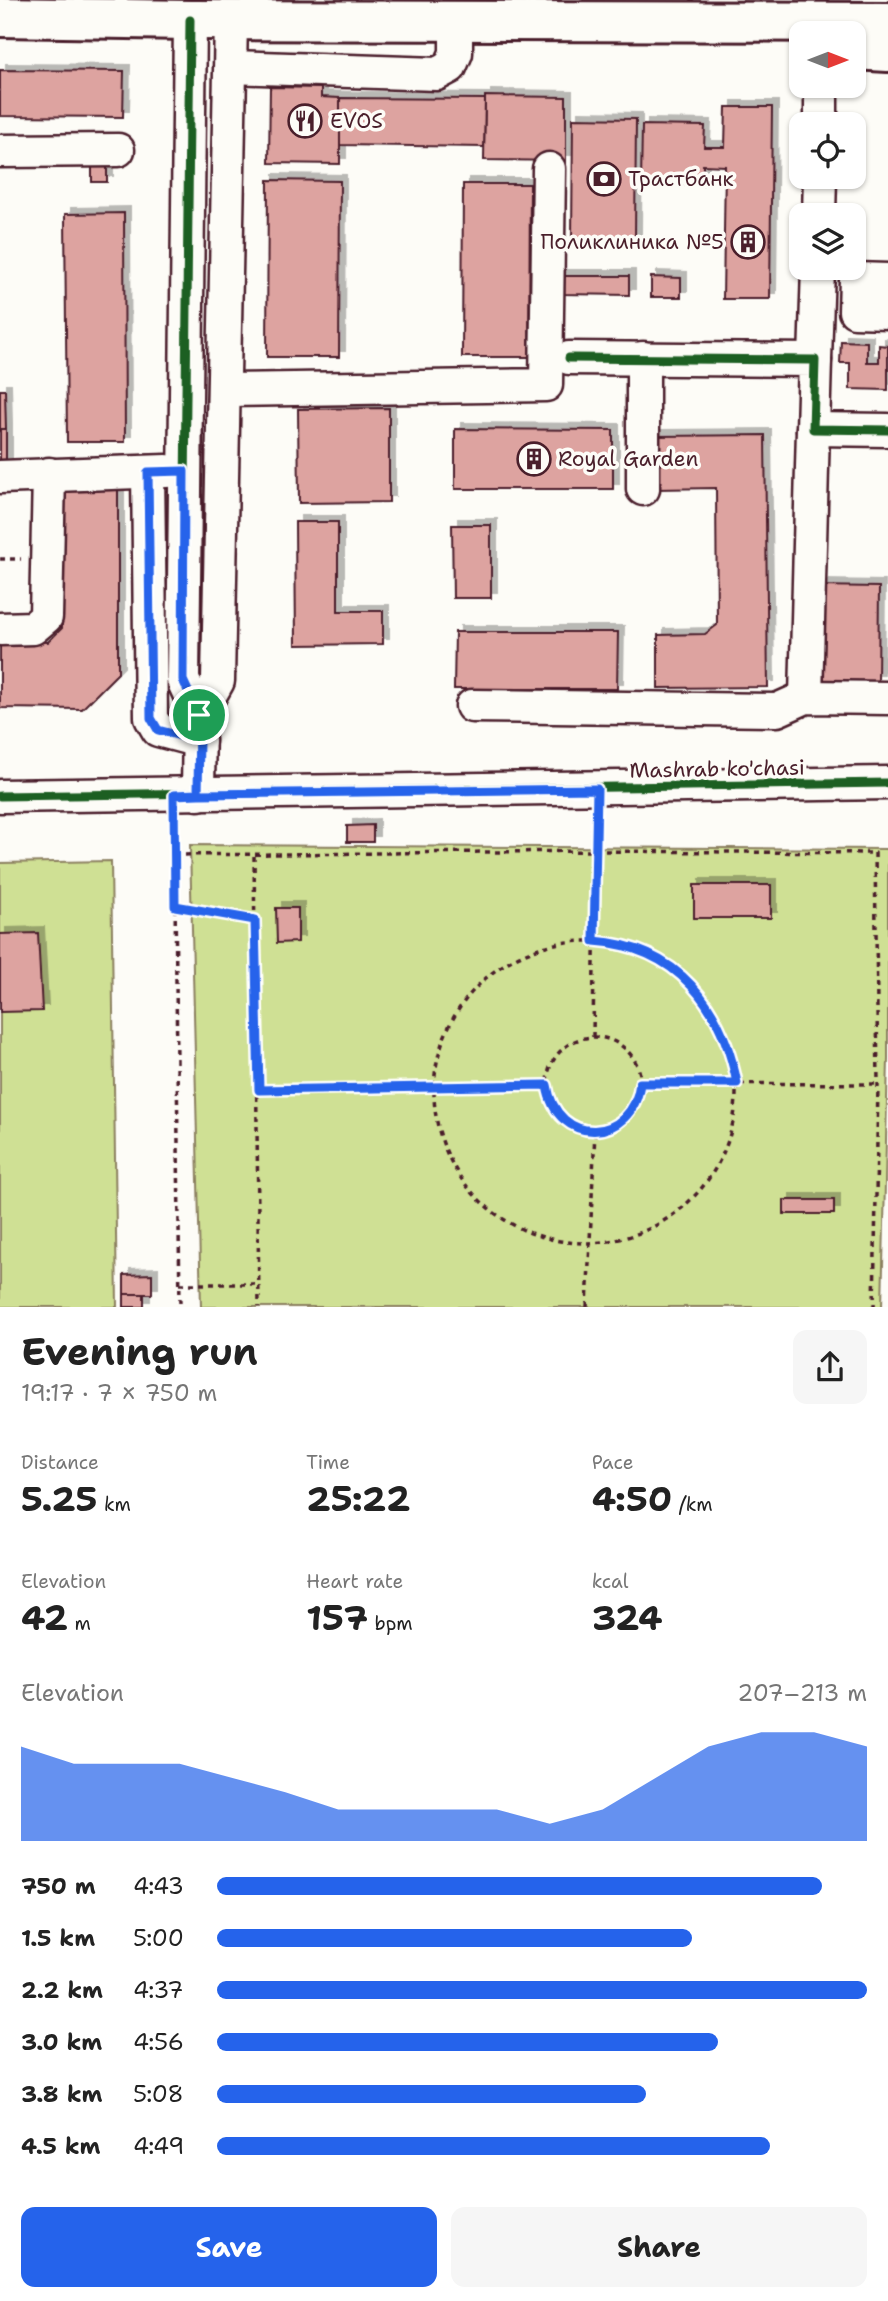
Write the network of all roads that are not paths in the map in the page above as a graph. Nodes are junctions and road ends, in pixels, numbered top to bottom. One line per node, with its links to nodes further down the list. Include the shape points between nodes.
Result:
1 (0, 17): 3 (main road)
2 (456, 19): 4 (main road); 5 (main road); 10 (street, via 456,52 450,67 437,74)
3 (190, 20): 4 (main road); 23 (street)
4 (231, 20): 10 (street)
5 (669, 20): 6 (main road); 7 (main road, via 711,38)
6 (888, 22)
7 (789, 47)
8 (866, 51): 9 (main road)
9 (888, 52)
10 (231, 67): 20 (street)
11 (118, 150): 12 (street)
12 (0, 151)
13 (549, 169): 20 (street, via 546,385)
14 (818, 280): 19 (street)
15 (888, 280): 16 (street, via 856,279 855,311)
16 (888, 312)
17 (569, 358): 18 (street)
18 (643, 358): 19 (street); 27 (street)
19 (815, 360): 21 (street)
20 (225, 390): 32 (street, via 218,681)
21 (813, 429): 22 (street); 29 (street)
22 (888, 430)
23 (184, 471): 24 (street); 32 (street, via 183,680)
24 (148, 472): 25 (street); 32 (street, via 151,718 158,730)
25 (49, 474): 26 (street); 28 (street, via 46,617 38,627)
26 (0, 477)
27 (643, 489)
28 (0, 629)
29 (806, 698): 30 (street); 31 (street, via 777,710)
30 (888, 698)
31 (472, 706)
32 (199, 728): 34 (street)
33 (888, 783): 34 (street, Mashrab ko'chasi)
34 (186, 795): 35 (street, Mashrab ko'chasi)
35 (0, 796)

